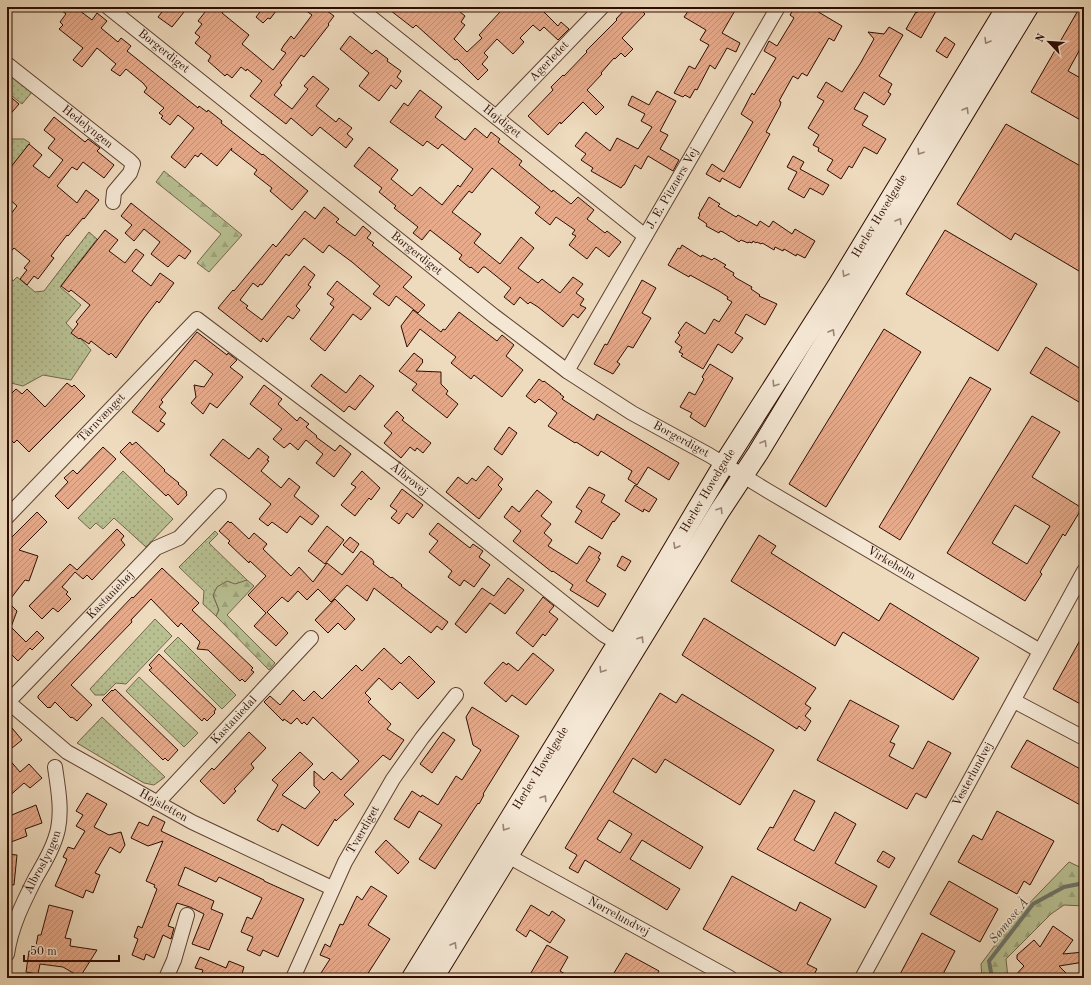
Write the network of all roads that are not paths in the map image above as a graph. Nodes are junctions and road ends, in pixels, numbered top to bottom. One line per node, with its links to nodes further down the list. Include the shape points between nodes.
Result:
1 (108, 7): 12 (street, Borgerdiget, via 494,316)
2 (358, 7): 8 (street, Højdiget)
3 (602, 7): 8 (street, Agerledet)
4 (778, 7): 10 (street, J. E. Pitzners Vej)
5 (1007, 7): 13 (main road, Herlev Hovedgade, one-way to 13, via 837,287)
6 (1028, 7): 14 (main road, Herlev Hovedgade, one-way to 6)
7 (7, 64): 9 (street, Hedelyngen, via 133,164 130,173 114,192)
8 (496, 117): 10 (street, Højdiget)
9 (113, 202)
10 (646, 236): 12 (street, J. E. Pitzners Vej)
11 (197, 319): 16 (street, Tårnvænget); 19 (street, Ålbrovej, via 397,470 604,635)
12 (567, 370): 13 (street, Borgerdiget, via 632,413)
13 (724, 464): 14 (street, Borgerdiget); 19 (main road, Herlev Hovedgade, one-way to 19)
14 (743, 476): 20 (street, Virkeholm); 27 (main road, Herlev Hovedgade, one-way to 14, via 722,506)
15 (219, 496): 23 (street, Kastaniehøj, via 179,538 156,548)
16 (7, 517)
17 (1084, 571): 20 (street, Vesterlundvej)
18 (311, 638): 26 (street, Kastaniedal)
19 (618, 643): 33 (main road, Herlev Hovedgade, one-way to 33)
20 (1040, 651): 22 (street, Vesterlundvej)
21 (456, 695): 28 (street, Tværdiget, via 393,779)
22 (1014, 701): 24 (street); 36 (street, Vesterlundvej)
23 (7, 702): 26 (street, Højsletten, via 67,752)
24 (1084, 738)
25 (55, 768): 30 (street, Ålbroslyngen, via 60,805 58,828 50,852 26,896 9,938)
26 (157, 803): 28 (street, Højsletten)
27 (508, 855): 34 (main road, Herlev Hovedgade, one-way to 27); 35 (street, Nørrelundvej)
28 (332, 888): 32 (street, Tværdiget)
29 (187, 915): 31 (street)
30 (7, 954)
31 (166, 978)
32 (293, 978)
33 (412, 978)
34 (434, 978)
35 (730, 978)
36 (862, 978)

